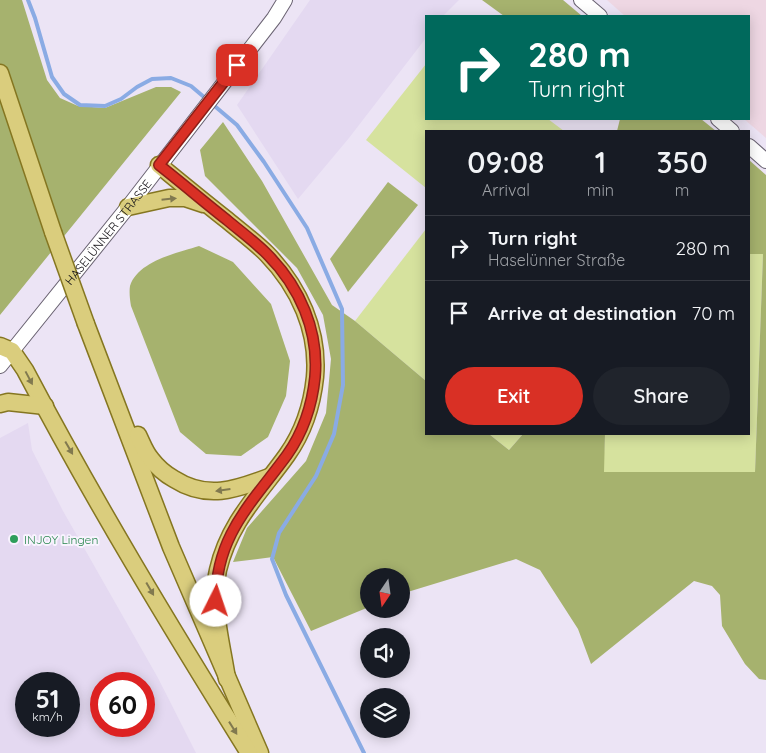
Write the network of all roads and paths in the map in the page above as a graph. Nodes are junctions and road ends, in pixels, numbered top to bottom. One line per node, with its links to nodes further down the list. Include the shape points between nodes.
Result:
1 (285, 0): 9 (street, HASELÜNNER STRASSE)
2 (581, 0): 3 (street)
3 (599, 15)
4 (0, 73): 14 (main road, bridge, via 53,232)
5 (719, 120): 6 (street)
6 (731, 130)
7 (750, 147): 8 (street)
8 (766, 161)
9 (159, 165): 10 (main road); 11 (street, HASELÜNNER STRASSE)
10 (210, 206): 11 (main road, one-way to 10, via 170,198 185,198); 17 (main road, via 267,253 286,276 304,304 314,339 316,368 306,424)
11 (128, 207): 12 (street, HASELÜNNER STRASSE)
12 (6, 349): 13 (street, HASELÜNNER STRASSE); 16 (main road, one-way to 16, via 25,370)
13 (0, 366)
14 (108, 381): 17 (main road, one-way to 14, via 219,492 197,490 180,483 150,459); 18 (main road, via 171,547)
15 (0, 404): 16 (main road)
16 (44, 406): 19 (main road, one-way to 19)
17 (269, 477): 18 (main road, via 237,522 224,548 218,571 216,615)
18 (227, 679): 20 (main road)
19 (249, 753)
20 (260, 753)

